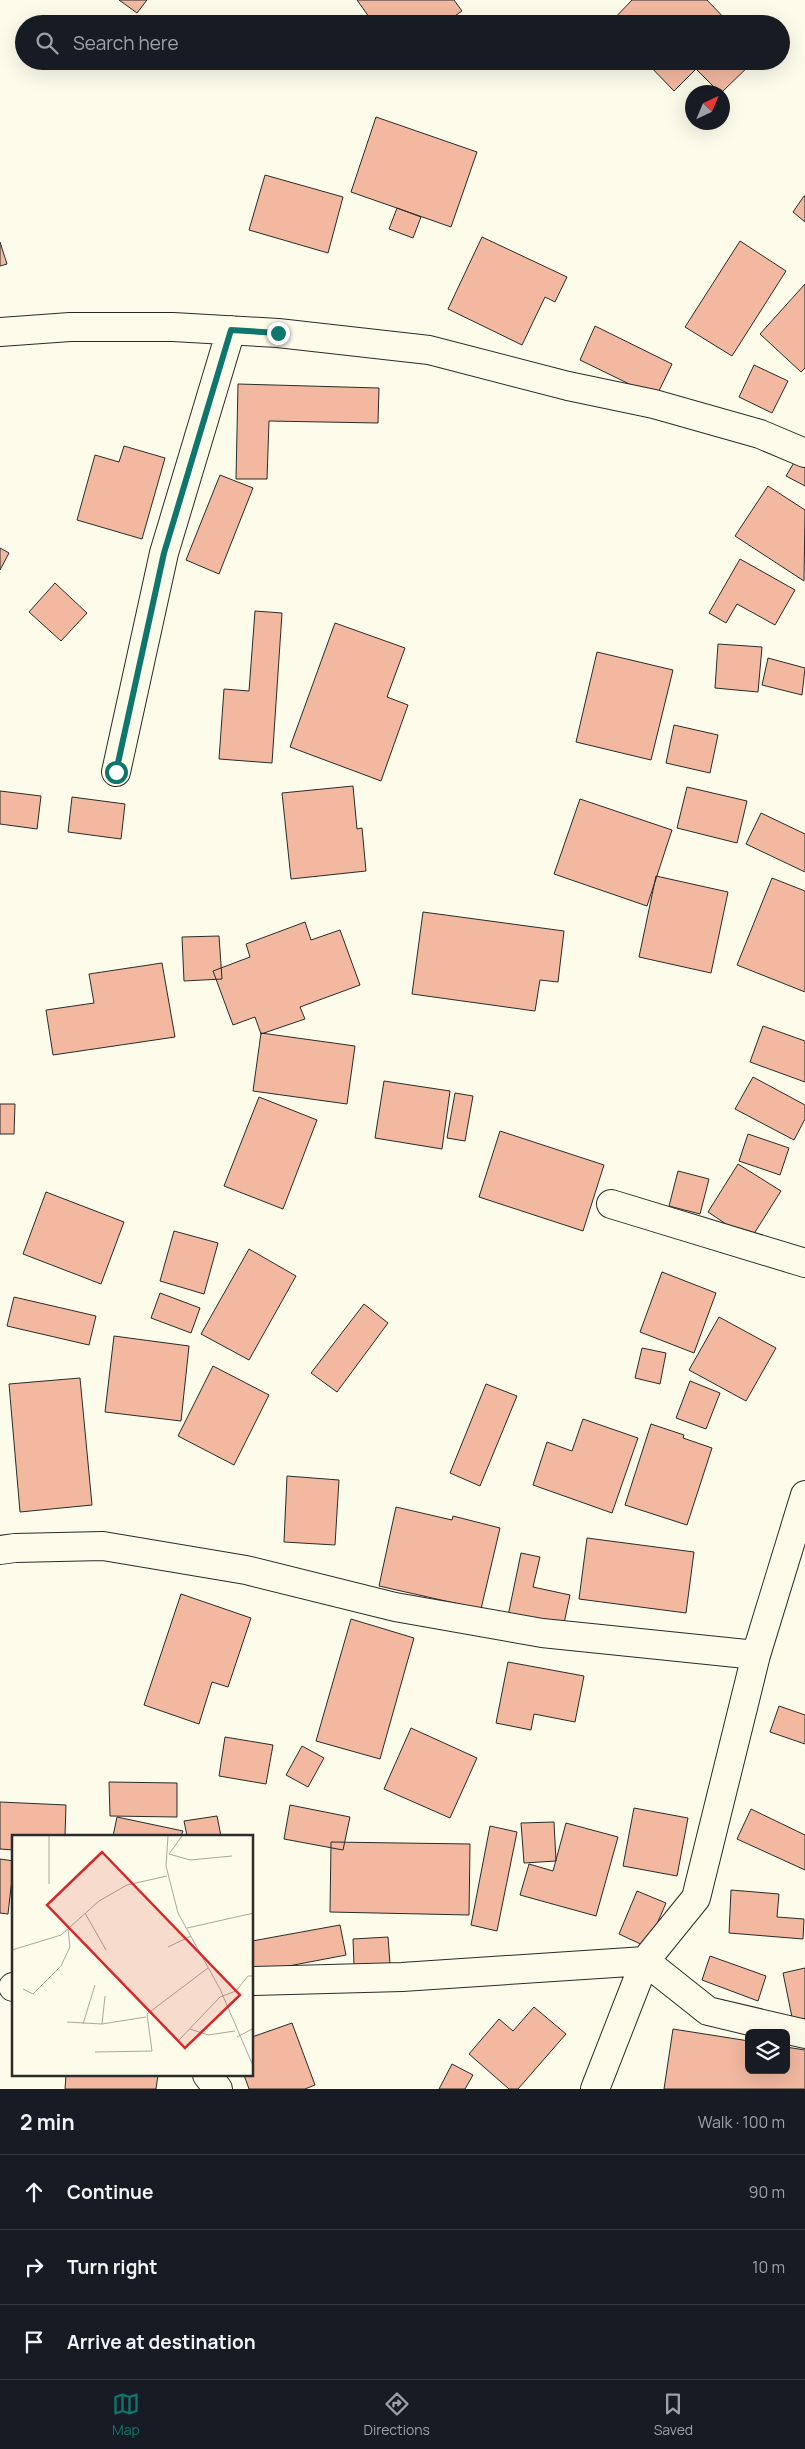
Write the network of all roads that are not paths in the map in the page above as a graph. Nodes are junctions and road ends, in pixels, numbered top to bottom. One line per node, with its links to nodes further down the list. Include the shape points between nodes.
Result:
1 (231, 330): 2 (street, via 70,326); 3 (street, via 429,350 568,386 654,404 760,434); 4 (street, via 164,553)
2 (0, 332)
3 (805, 453)
4 (116, 772)
5 (611, 1204): 6 (street)
6 (805, 1263)
7 (805, 1495): 9 (street)
8 (0, 1550): 9 (street, via 103,1546 246,1570 395,1607 542,1633)
9 (756, 1655): 10 (street, via 696,1898)
10 (645, 1962): 11 (street, via 402,1977); 12 (street, via 708,2011); 15 (street)
11 (254, 1981)
12 (805, 2034)
13 (208, 2076): 14 (street)
14 (218, 2089)
15 (596, 2089)

